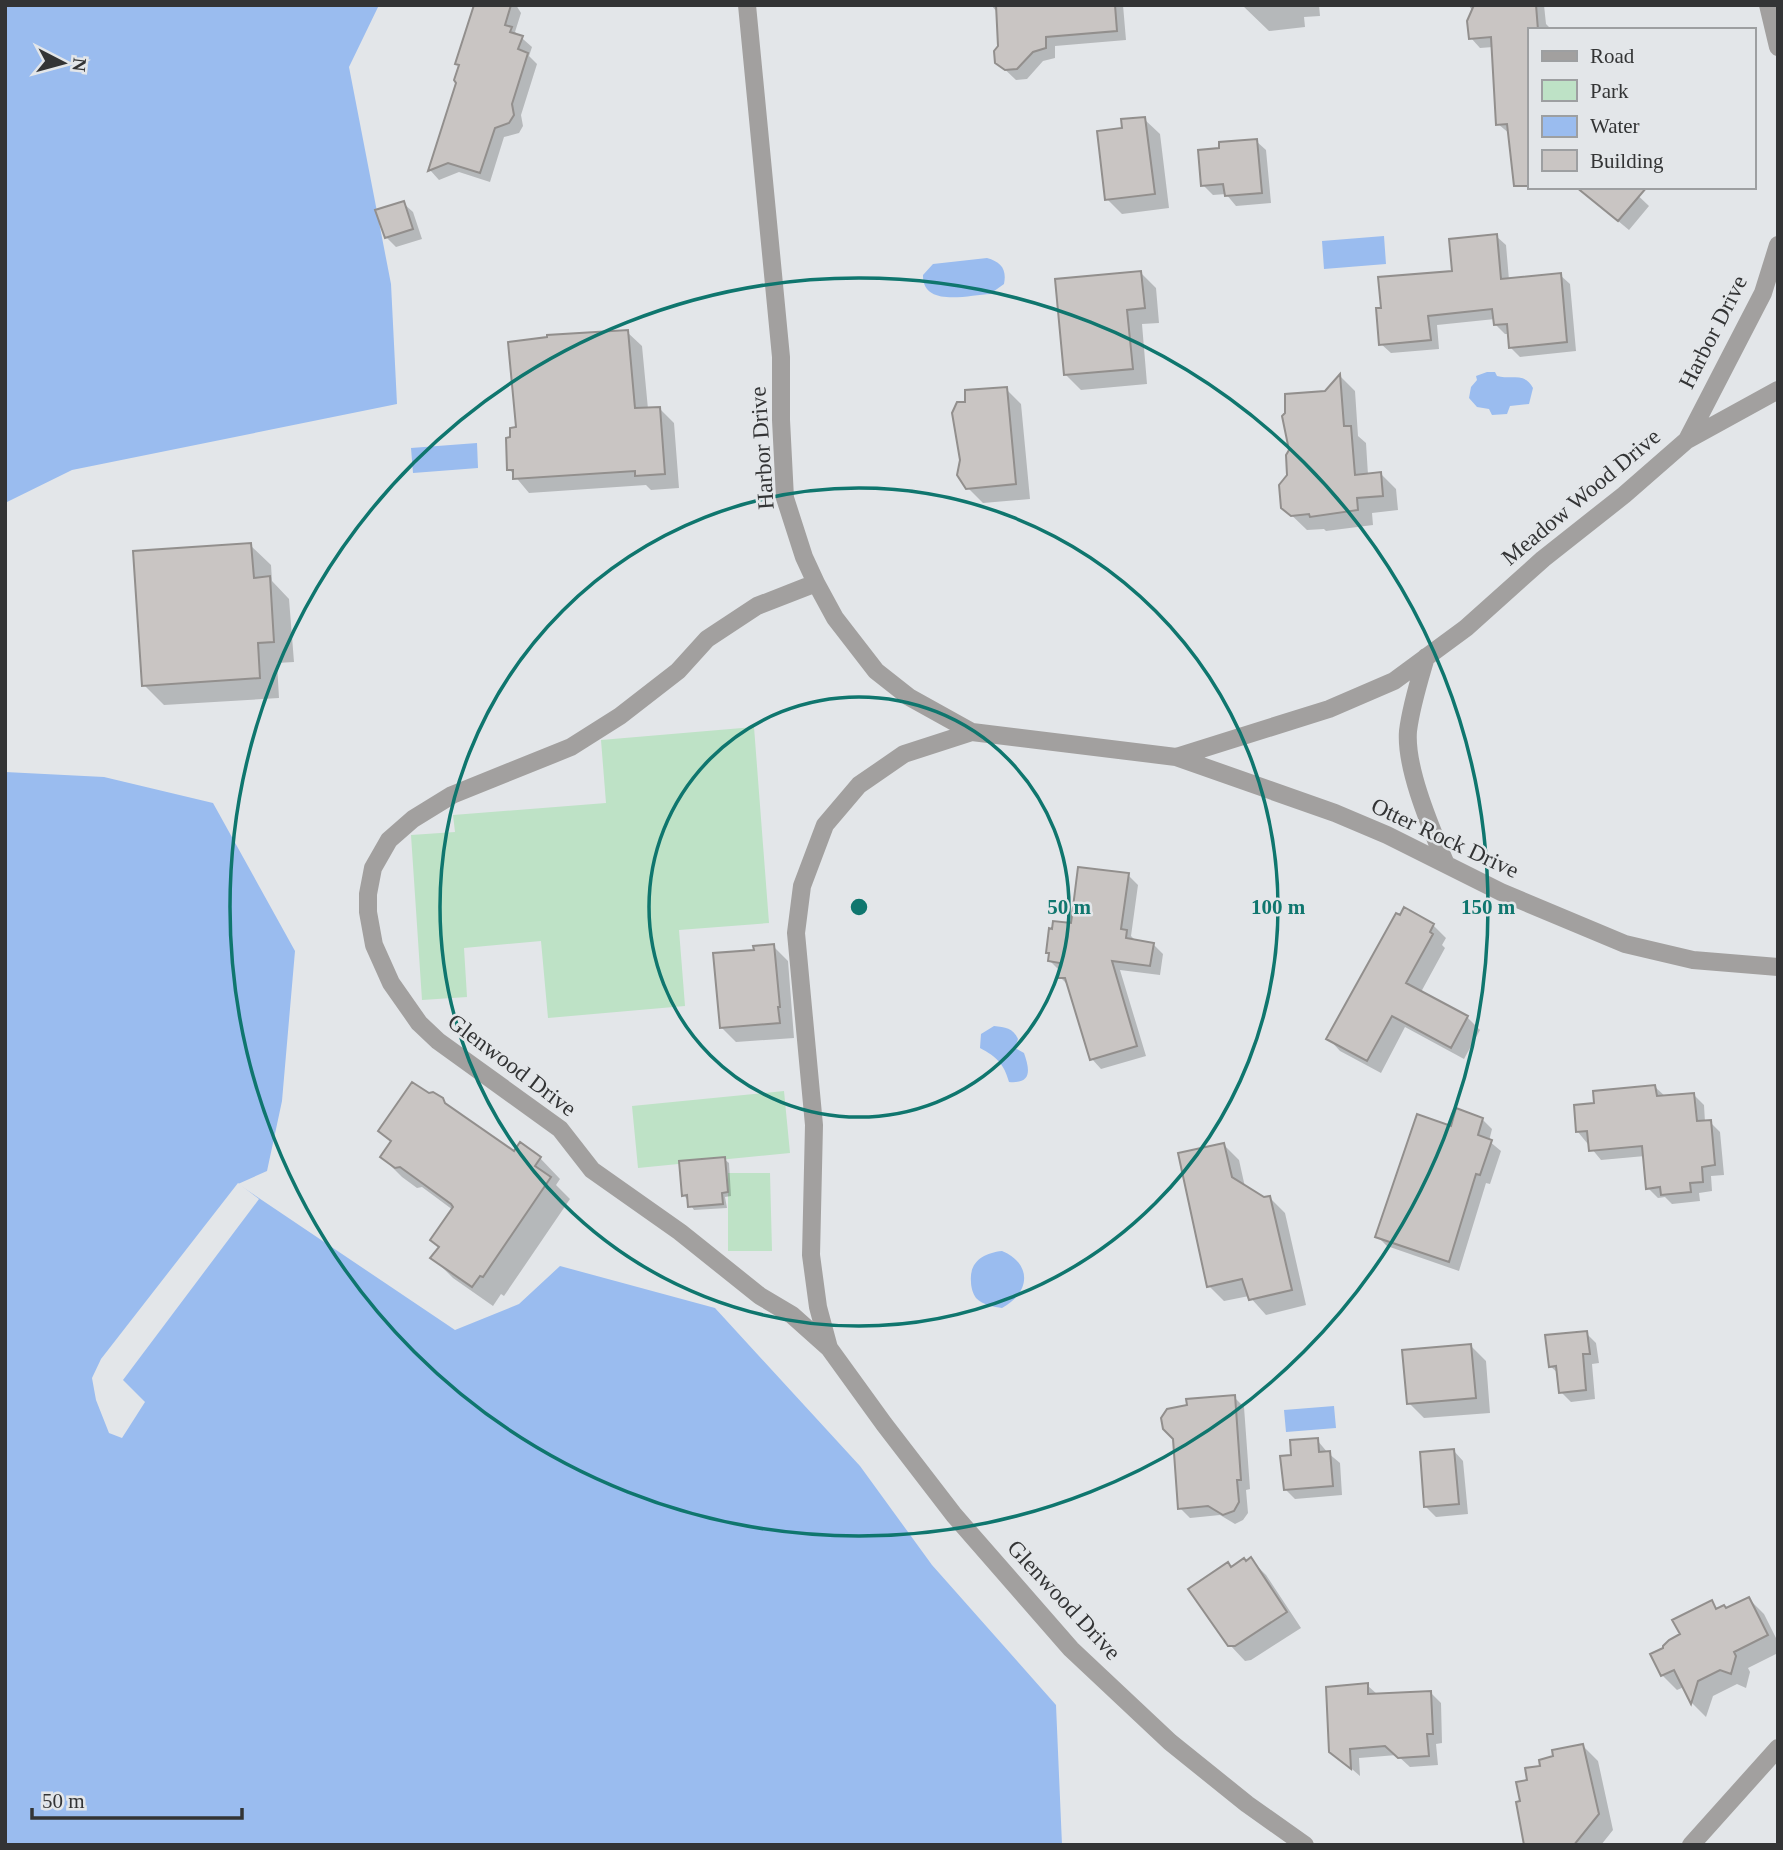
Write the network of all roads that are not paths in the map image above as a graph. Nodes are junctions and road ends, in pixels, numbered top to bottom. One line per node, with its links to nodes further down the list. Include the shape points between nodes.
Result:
1 (747, 5): 8 (street, Harbor Drive, via 781,357 785,498)
2 (1769, 5): 3 (street); 4 (street)
3 (1778, 13)
4 (1778, 47)
5 (1778, 244): 7 (street, Harbor Drive, via 1763,293)
6 (1778, 390): 7 (street, Meadow Wood Drive)
7 (1687, 440): 9 (street, Meadow Wood Drive)
8 (816, 583): 10 (street, Harbor Drive, via 835,618 876,671 909,697); 14 (street, Glenwood Drive, via 757,606 707,639 678,671 571,747 452,795 413,819 389,840 373,868 368,912 374,945 391,983 438,1041 561,1129 592,1170 792,1315)
9 (1426, 657): 11 (street, Meadow Wood Drive, via 1394,681 1329,709); 12 (street, via 1408,734 1414,777)
10 (972, 732): 11 (street, Harbor Drive); 14 (street, Glenwood Drive, via 904,754 859,785 825,825 802,886 796,933 814,1125 811,1255)
11 (1176, 757): 12 (street, Otter Rock Drive, via 1335,813)
12 (1445, 862): 13 (street, Otter Rock Drive, via 1501,892 1625,944 1693,960)
13 (1778, 967)
14 (829, 1348): 16 (street, Glenwood Drive, via 954,1515 1071,1649 1181,1751)
15 (1778, 1748): 17 (street)
16 (1305, 1845)
17 (1691, 1845)

